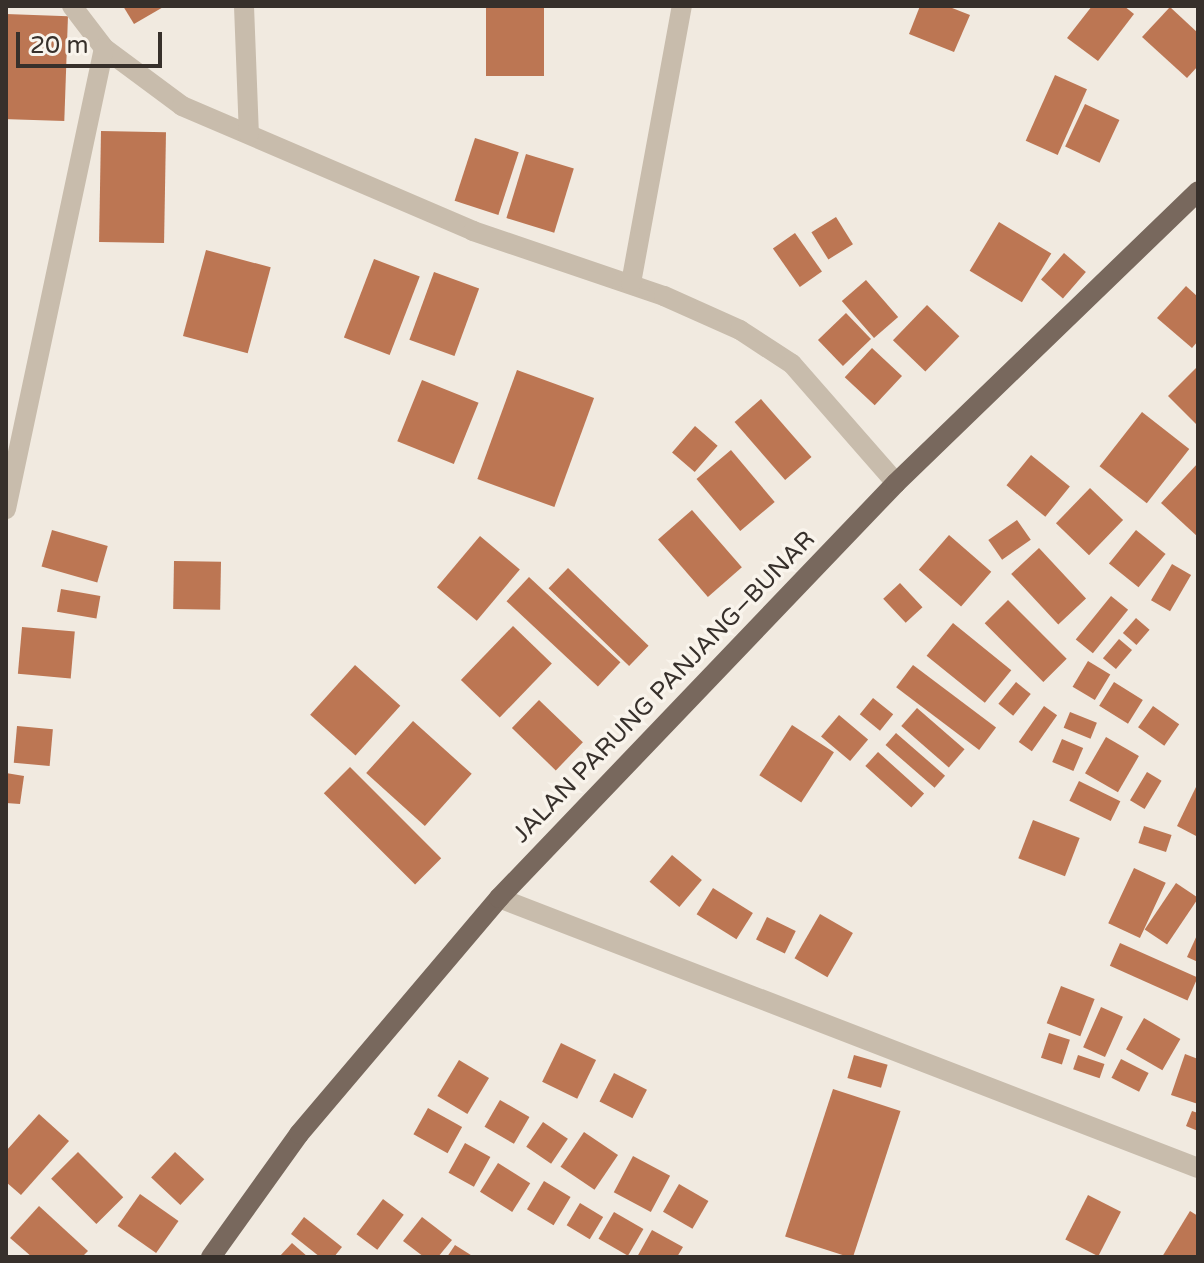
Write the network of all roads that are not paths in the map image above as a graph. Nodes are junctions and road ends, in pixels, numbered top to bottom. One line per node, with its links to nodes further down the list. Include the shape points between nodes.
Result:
1 (72, 6): 4 (street)
2 (244, 6): 5 (street)
3 (682, 6): 7 (street)
4 (104, 48): 5 (street, via 182,106); 9 (street)
5 (249, 134): 7 (street, via 473,231)
6 (1198, 191): 8 (main road, JALAN PARUNG PANJANG–BUNAR)
7 (631, 283): 8 (street, via 740,330 792,364)
8 (896, 483): 10 (main road, JALAN PARUNG PANJANG–BUNAR)
9 (6, 509)
10 (499, 898): 11 (street); 12 (main road, JALAN PARUNG PANJANG–BUNAR, via 299,1134)
11 (1198, 1168)
12 (211, 1257)

